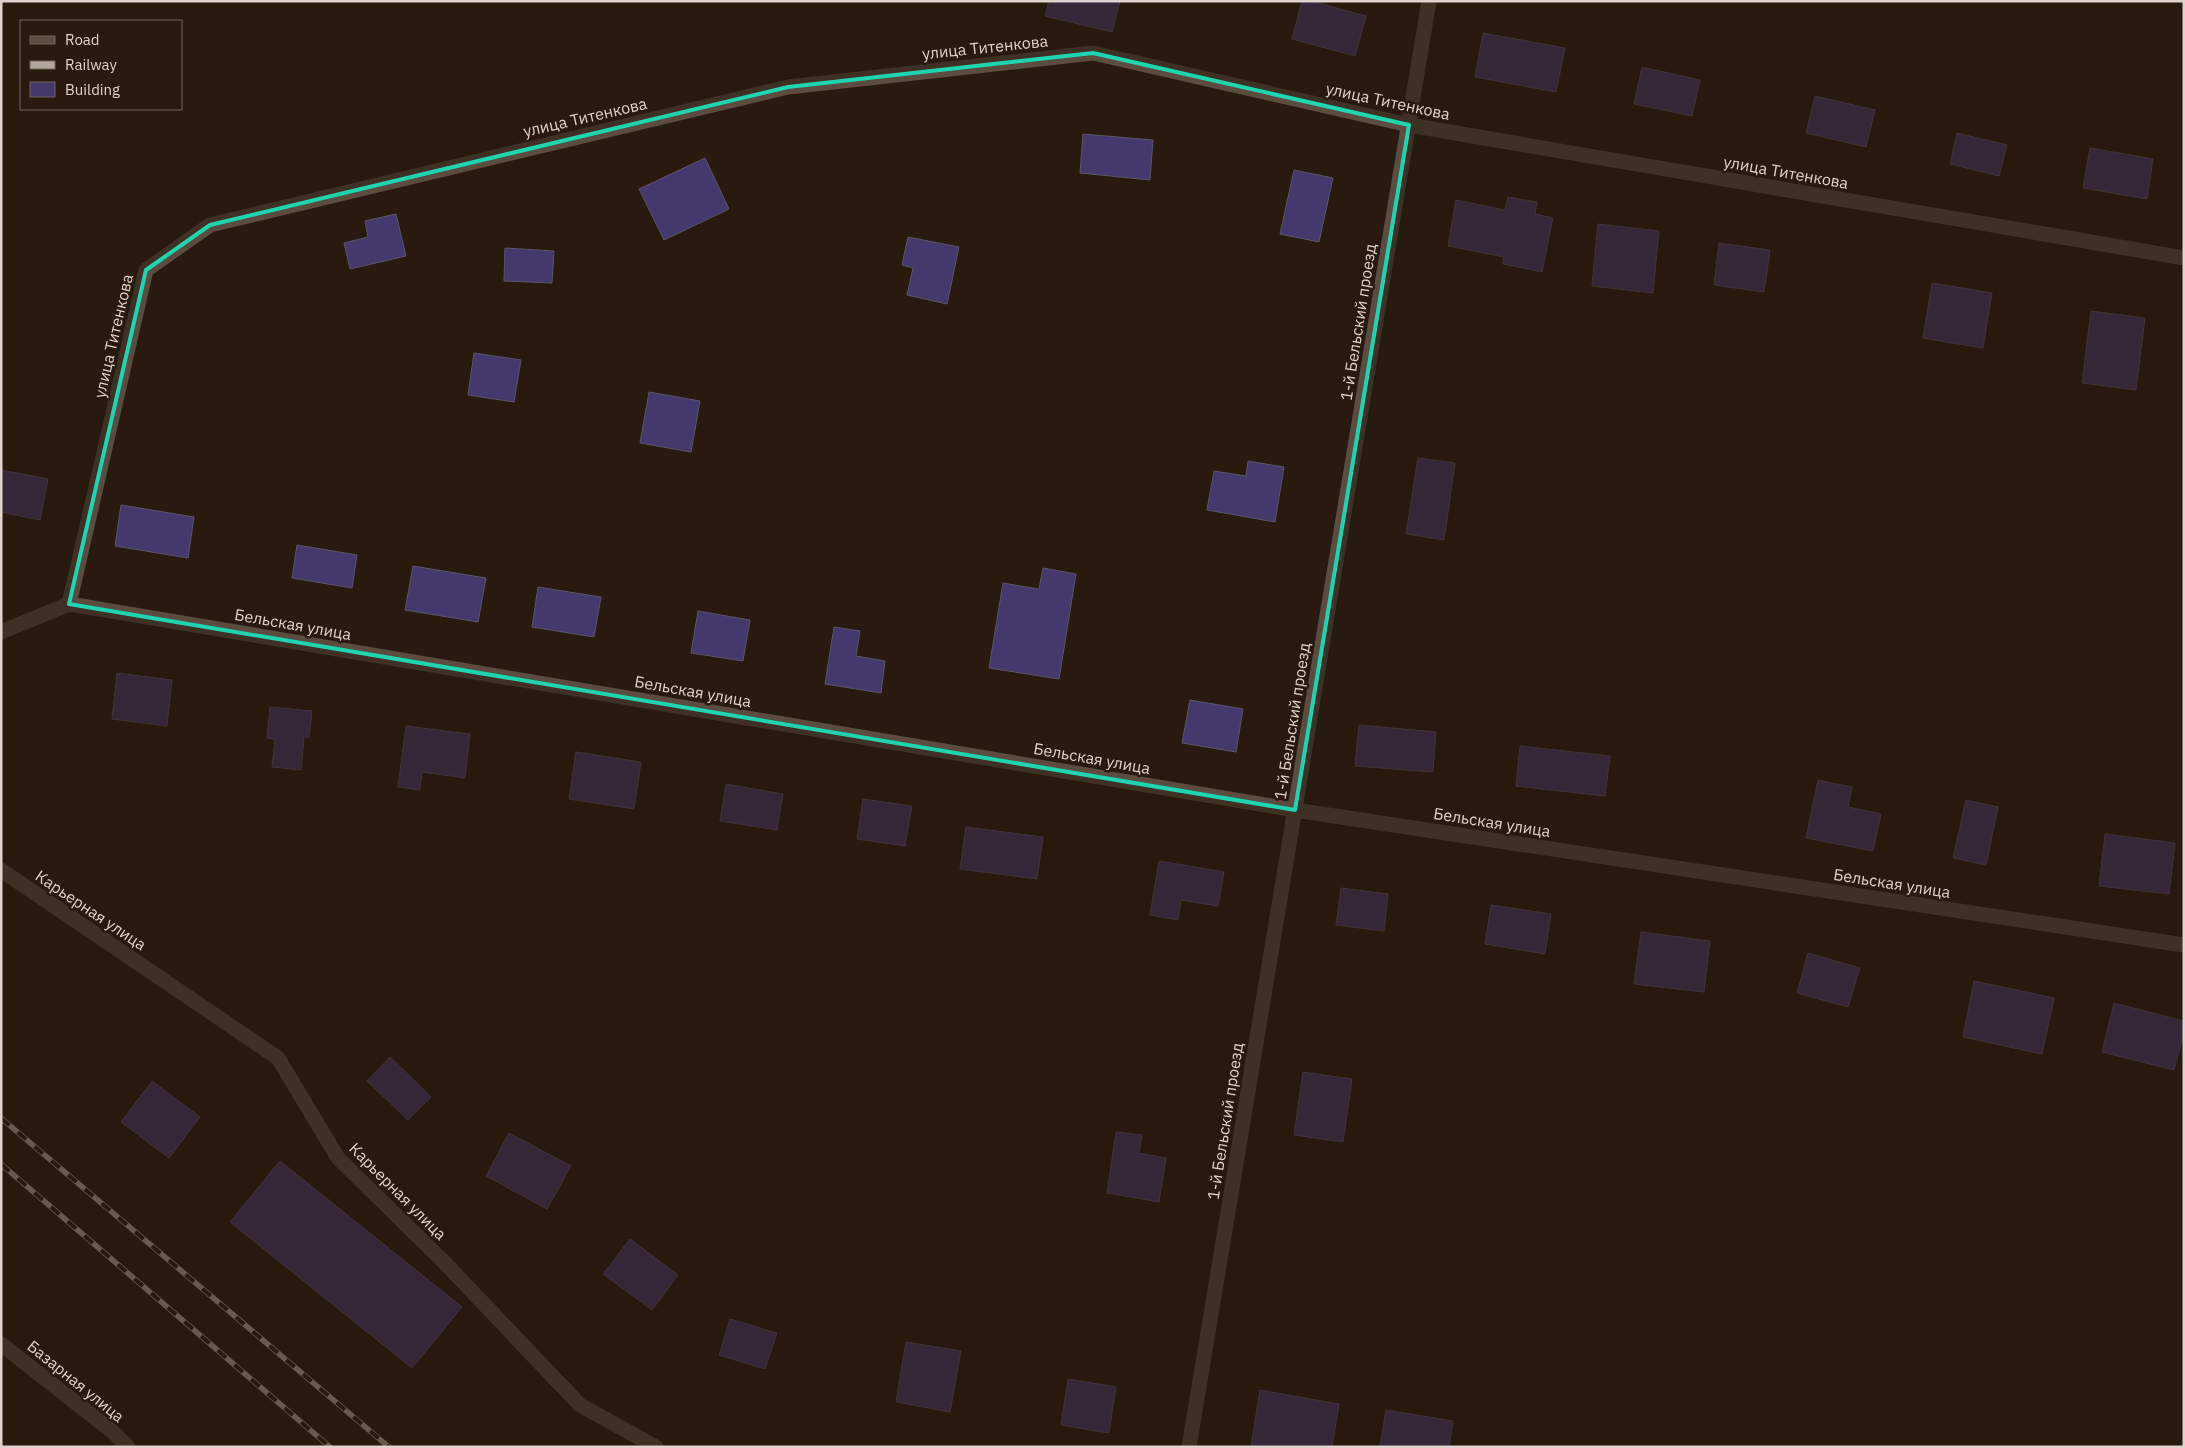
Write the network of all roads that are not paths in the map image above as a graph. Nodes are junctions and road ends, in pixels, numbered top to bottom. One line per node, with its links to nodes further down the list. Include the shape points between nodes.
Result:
1 (1429, 1): 2 (street, 1-й Бельский проезд)
2 (1408, 125): 3 (street, улица Титенкова); 4 (street, улица Титенкова, via 1093,53 788,87 210,224 146,270); 6 (street, 1-й Бельский проезд)
3 (2184, 258)
4 (69, 604): 5 (street); 6 (street, Бельская улица)
5 (1, 632)
6 (1295, 810): 8 (street, Бельская улица); 12 (street, 1-й Бельский проезд)
7 (1, 870): 11 (street, Карьерная улица, via 278,1058 338,1158 580,1405)
8 (2184, 945)
9 (1, 1344): 10 (street, Базарная улица)
10 (128, 1447)
11 (656, 1447)
12 (1189, 1447)

